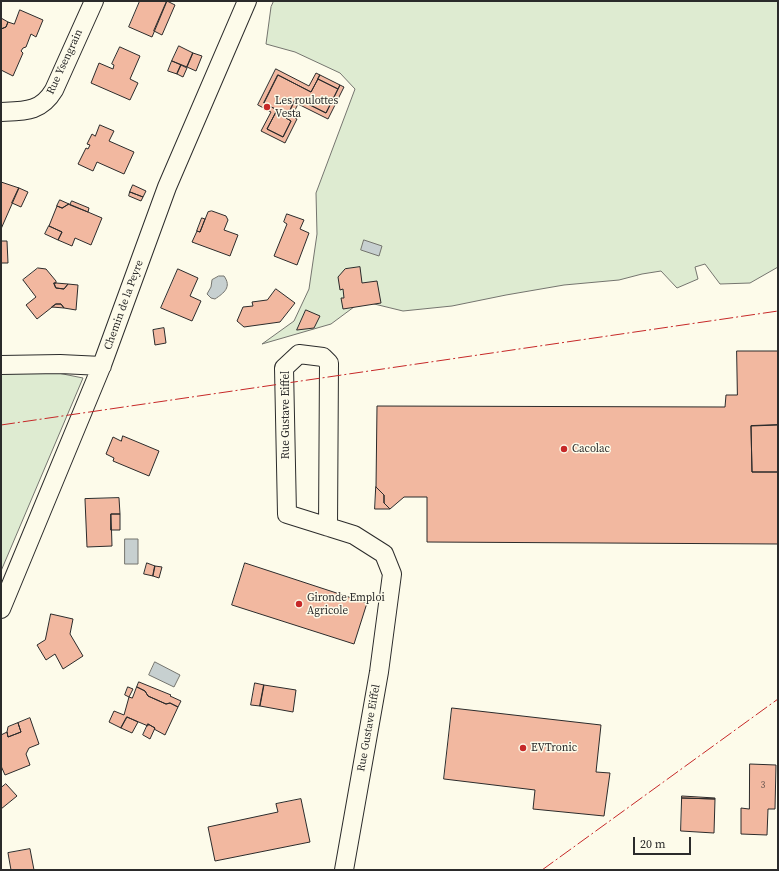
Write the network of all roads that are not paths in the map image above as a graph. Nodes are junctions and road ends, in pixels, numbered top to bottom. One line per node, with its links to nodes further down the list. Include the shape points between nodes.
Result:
1 (94, 1): 3 (street, Rue Ysengrain, via 48,99 31,109)
2 (248, 1): 5 (street, Chemin de la Peyre, via 167,187)
3 (1, 112)
4 (1, 365): 5 (street)
5 (102, 366): 7 (street, Chemin de la Peyre)
6 (328, 527): 6 (street, Rue Gustave Eiffel, via 286,514 284,368 299,354 323,357 328,363); 8 (street, Rue Gustave Eiffel, via 354,535 384,554 392,574)
7 (1, 609)
8 (344, 870)

